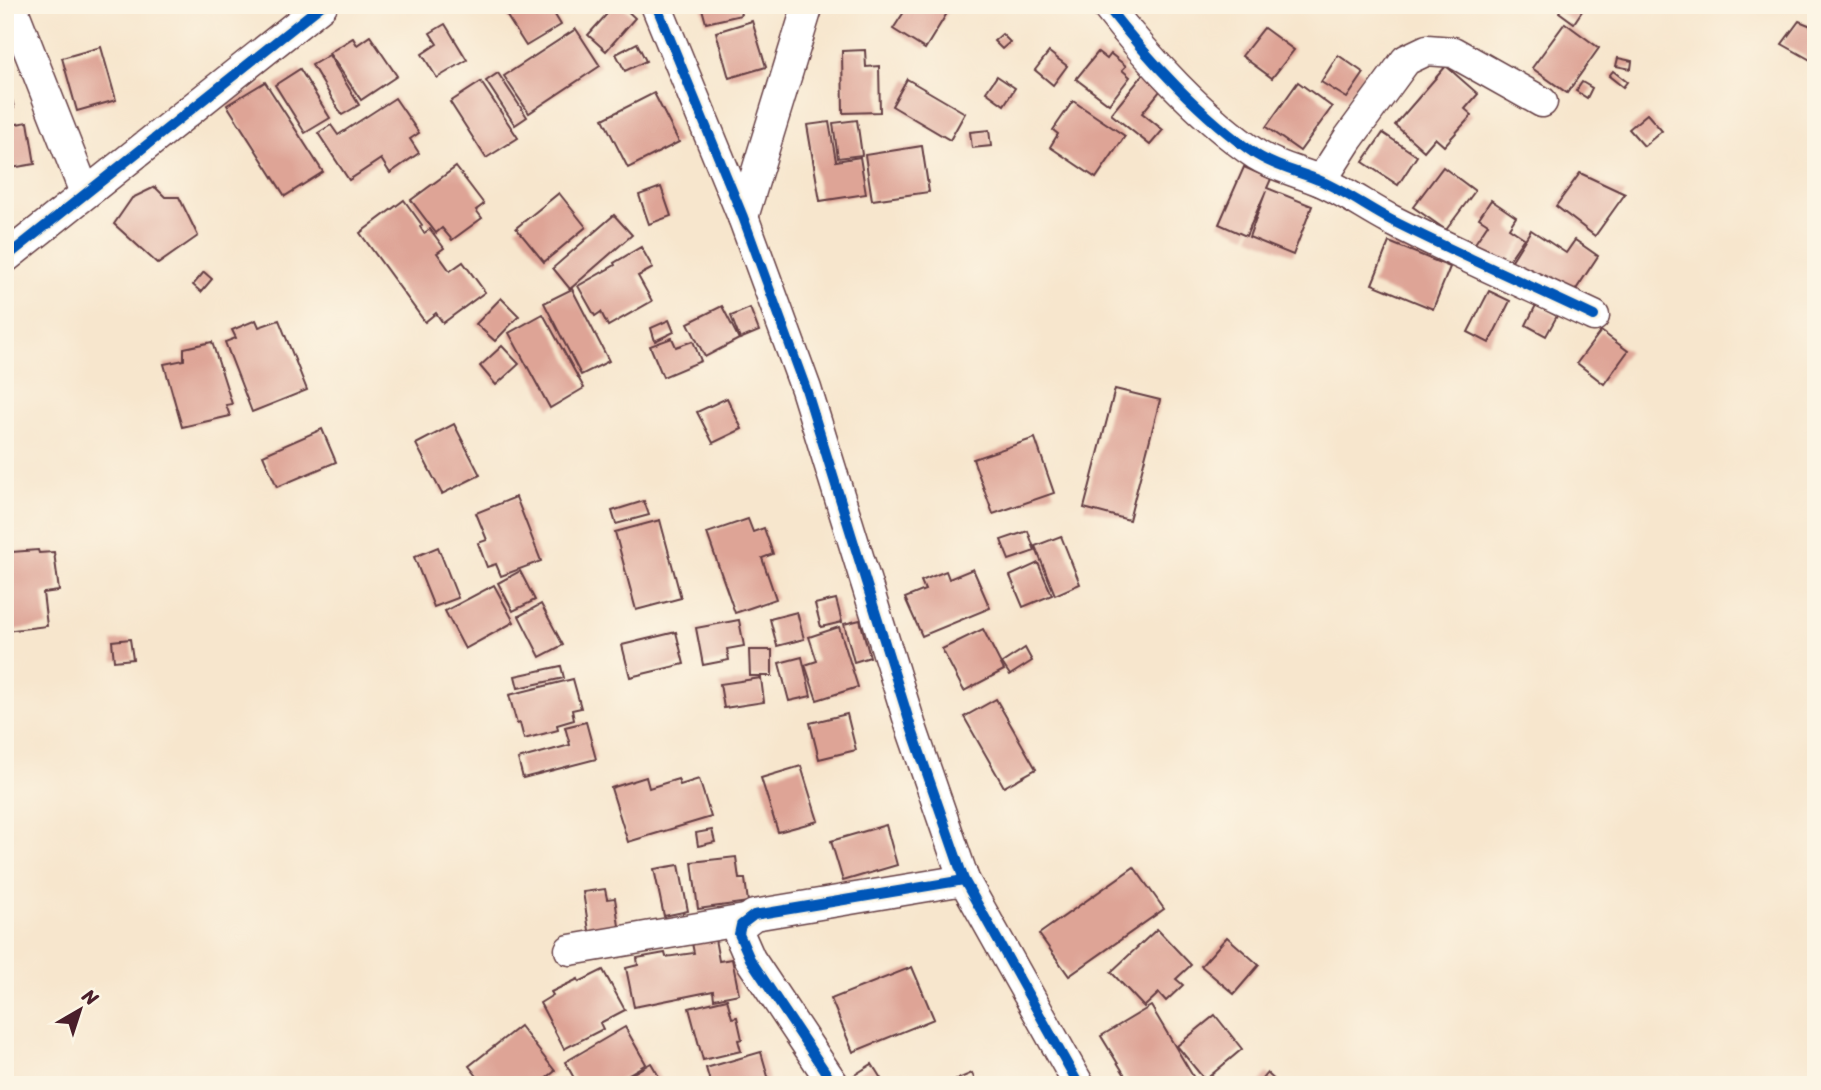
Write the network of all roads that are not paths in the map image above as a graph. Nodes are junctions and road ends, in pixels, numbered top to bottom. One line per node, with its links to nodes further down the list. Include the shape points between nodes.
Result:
1 (11, 5): 8 (street)
2 (322, 5): 8 (street)
3 (656, 5): 9 (street)
4 (808, 5): 9 (street)
5 (1106, 5): 7 (street, via 1166,75 1239,142 1283,169)
6 (1542, 102): 7 (street, via 1453,52 1427,50 1406,61)
7 (1321, 181): 11 (street, via 1391,220)
8 (85, 193): 10 (street)
9 (743, 217): 12 (street, via 806,389 911,727)
10 (5, 258)
11 (1594, 316)
12 (964, 880): 13 (street); 16 (street)
13 (745, 920): 14 (street); 15 (street, via 739,934 747,953)
14 (570, 950)
15 (834, 1085)
16 (1079, 1085)

